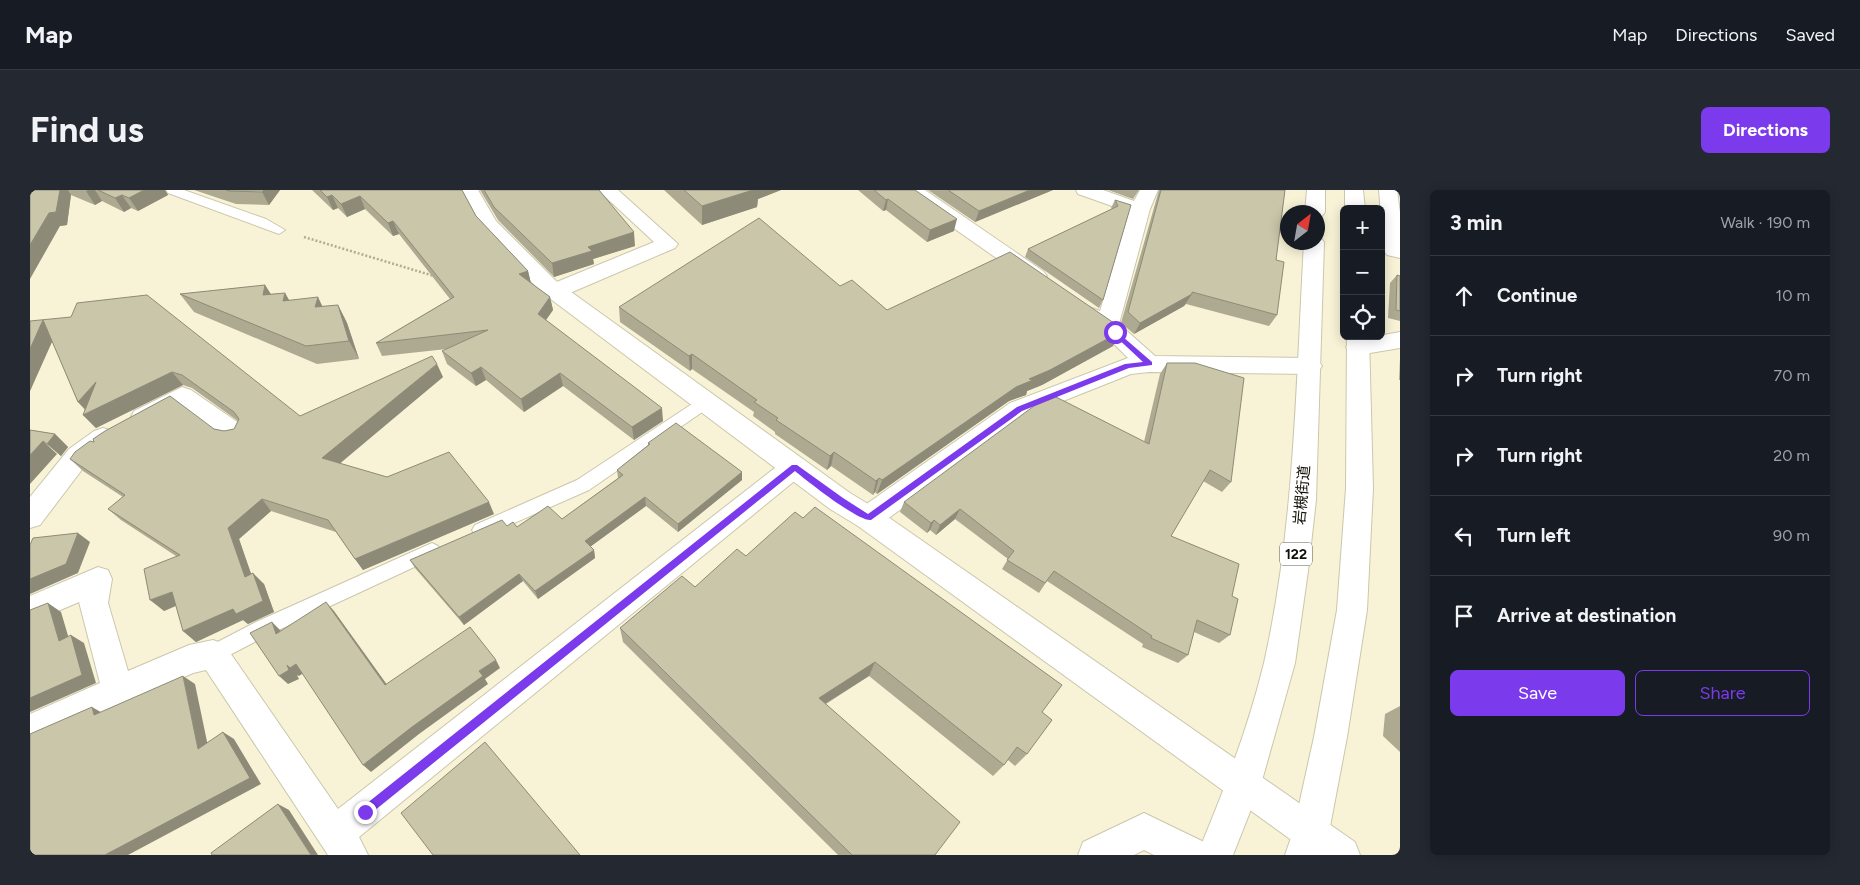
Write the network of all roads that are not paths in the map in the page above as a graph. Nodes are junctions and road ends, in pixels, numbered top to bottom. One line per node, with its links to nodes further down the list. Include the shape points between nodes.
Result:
1 (172, 190): 13 (lane)
2 (469, 190): 17 (main road, via 488,224)
3 (607, 190): 17 (main road, via 668,244)
4 (912, 190): 16 (main road)
5 (1085, 190): 12 (main road)
6 (1149, 190): 12 (main road)
7 (1316, 190): 10 (main road)
8 (1354, 190): 11 (main road)
9 (1388, 190): 15 (main road, via 1394,251)
10 (1315, 205)
11 (1355, 205)
12 (1140, 209): 19 (main road)
13 (279, 230)
14 (1314, 250): 23 (main road, 岩槻街道 / 122)
15 (1400, 252)
16 (1053, 288)
17 (555, 291): 24 (main road)
18 (1076, 304): 19 (main road)
19 (1107, 326): 22 (main road)
20 (1400, 340): 21 (main road)
21 (1358, 342): 36 (main road, via 1361,482 1355,579 1342,675)
22 (1149, 364): 23 (main road); 28 (main road, via 1128,366 1019,409)
23 (1310, 366): 35 (main road, 岩槻街道 / 122, via 1303,500 1294,571 1279,663)
24 (706, 402): 26 (main road); 29 (lane, via 583,485)
25 (234, 433): 27 (main road, via 182,396 108,435 78,456)
26 (794, 467): 28 (main road); 37 (main road, via 365,812)
27 (30, 517)
28 (868, 518): 35 (main road)
29 (469, 535)
30 (452, 542): 32 (lane)
31 (30, 610): 33 (main road, via 98,579 94,602)
32 (213, 654): 33 (main road, via 189,659); 37 (main road)
33 (118, 691): 34 (main road)
34 (30, 731)
35 (1244, 784): 36 (main road); 40 (main road, 岩槻街道 / 122)
36 (1307, 843): 41 (main road)
37 (342, 844)
38 (1096, 855): 39 (main road, via 1144,831)
39 (1191, 855)
40 (1215, 855)
41 (1342, 855)

